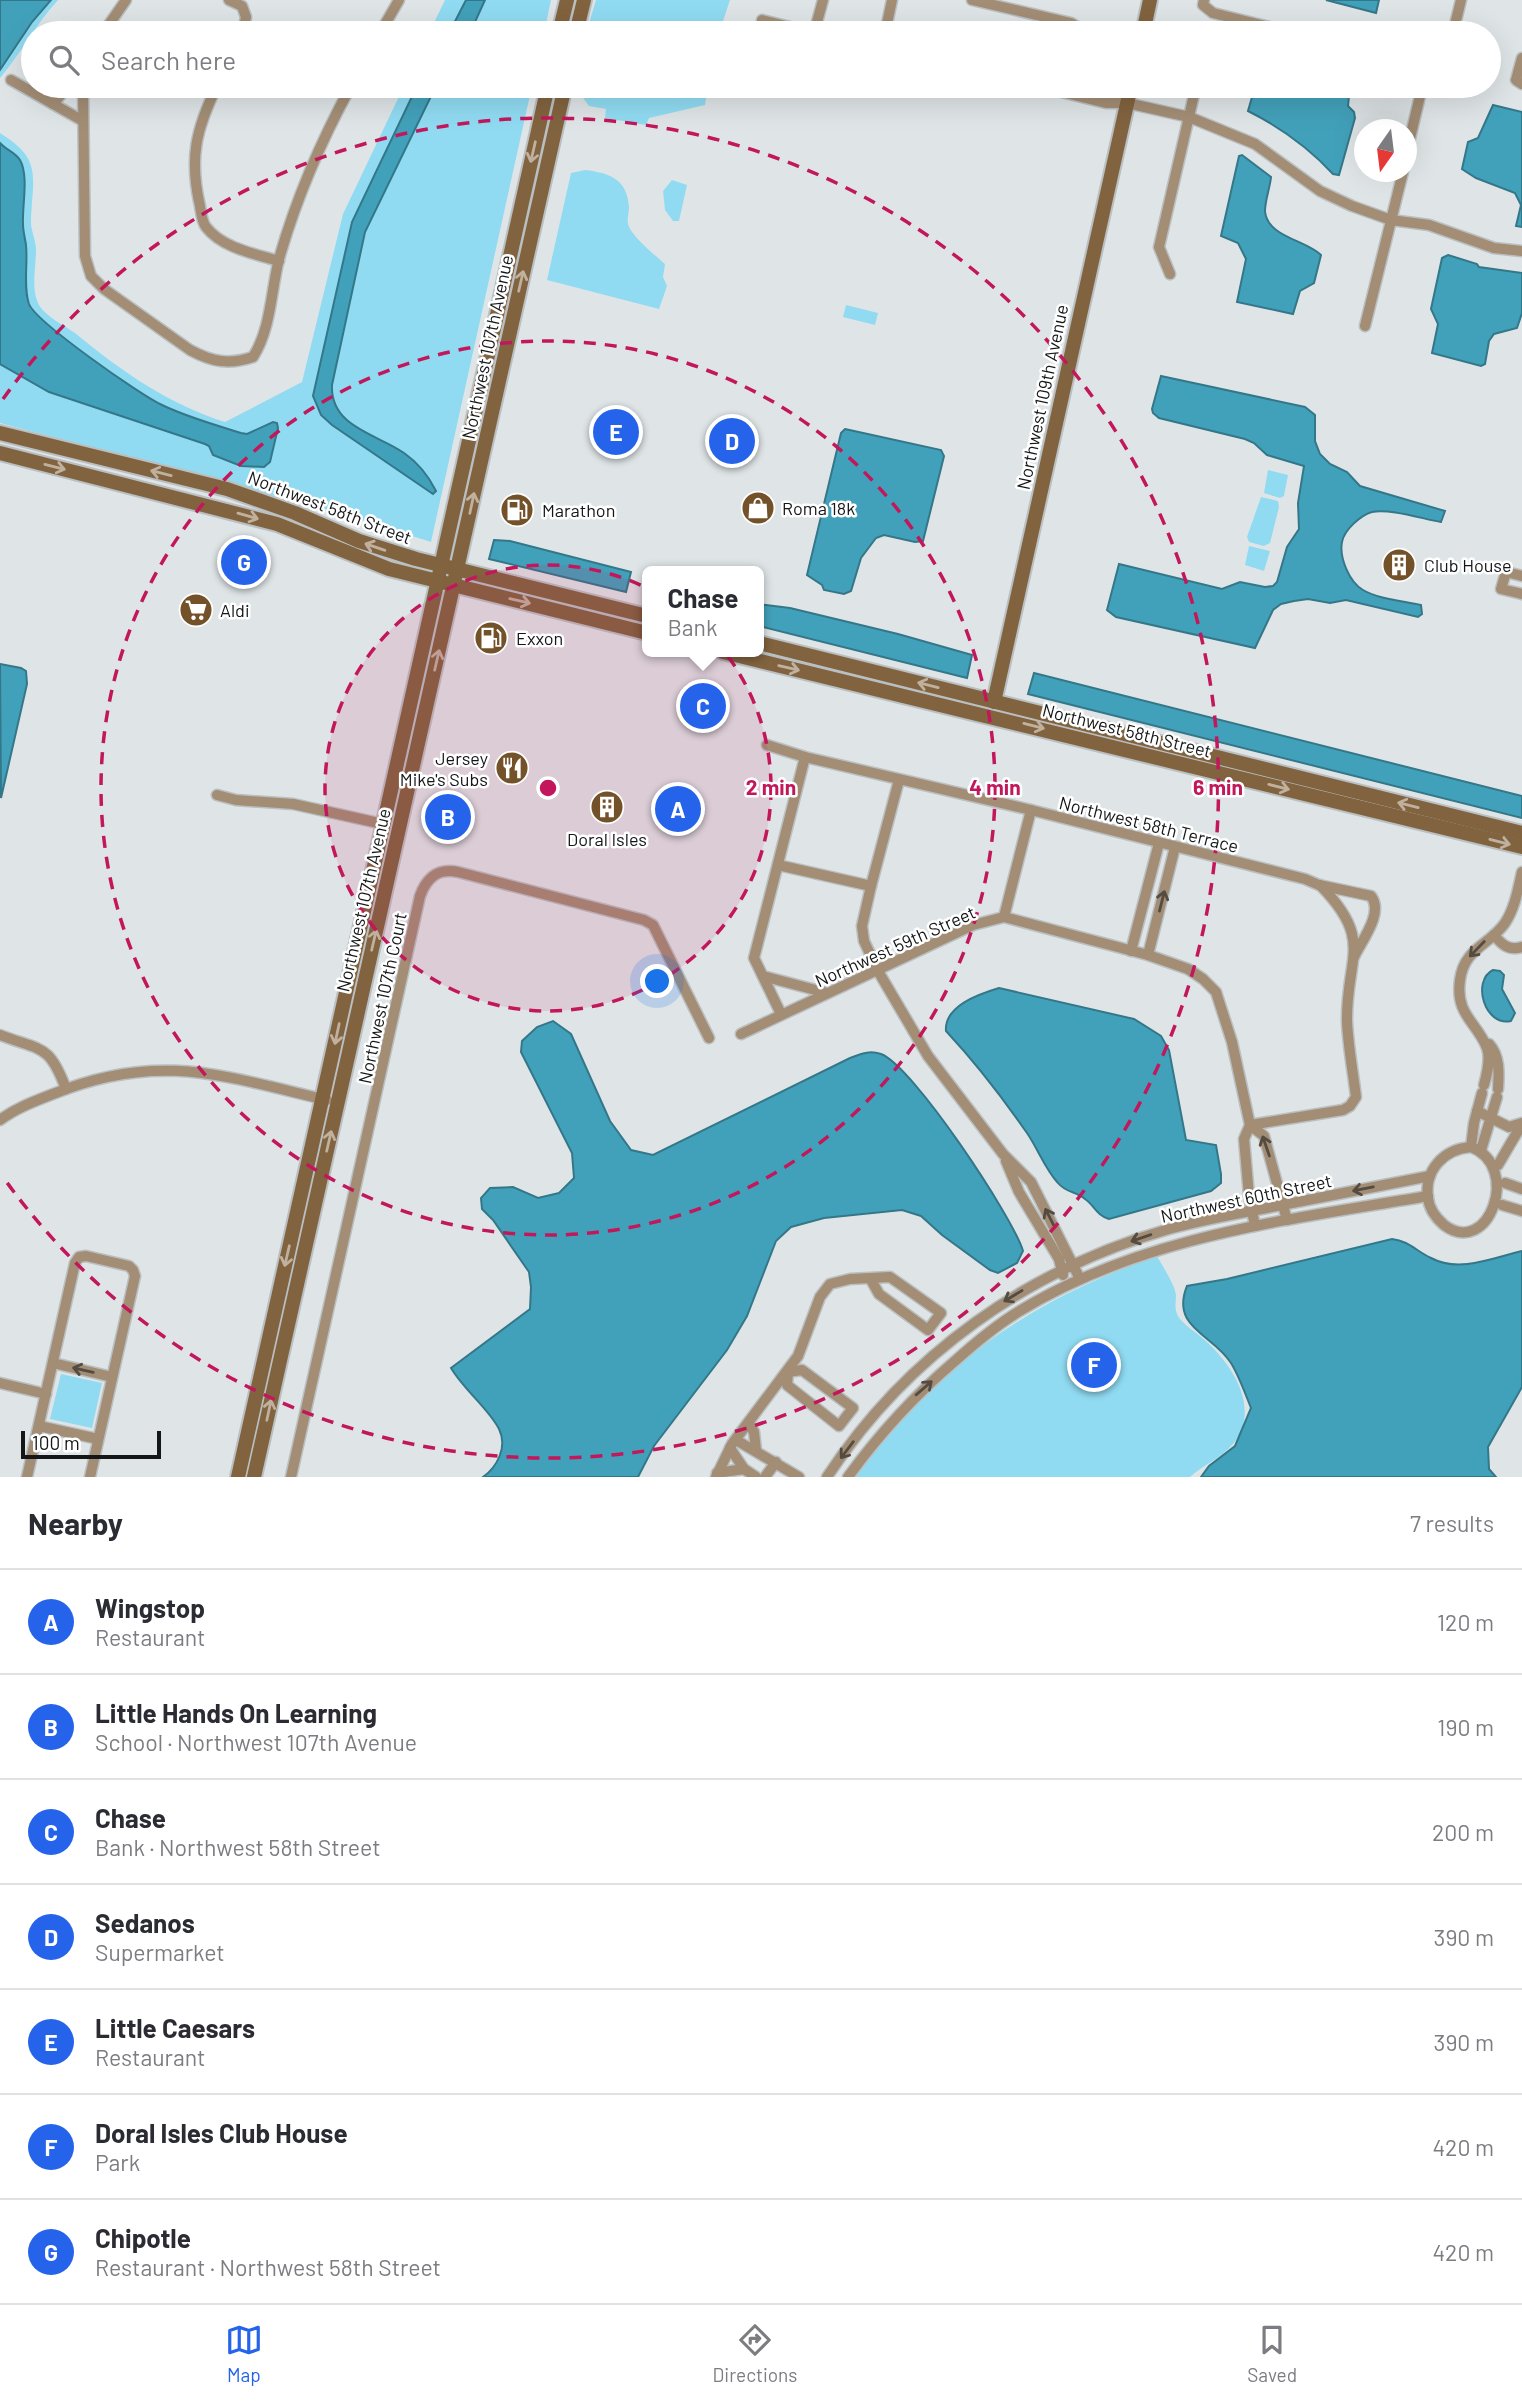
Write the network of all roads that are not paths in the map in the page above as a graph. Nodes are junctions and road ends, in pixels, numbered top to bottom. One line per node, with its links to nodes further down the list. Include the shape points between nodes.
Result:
1 (126, 0): 13 (street)
2 (229, 0): 14 (street, via 242,6)
3 (399, 0): 15 (street)
4 (567, 0): 16 (street)
5 (584, 0): 17 (street)
6 (822, 0): 19 (street)
7 (892, 0): 20 (street)
8 (972, 0): 21 (street)
9 (1150, 0): 22 (street)
10 (1204, 0): 23 (street, via 1203,5 1213,13)
11 (1461, 0): 24 (street)
12 (762, 20): 18 (street)
13 (111, 21)
14 (245, 21)
15 (387, 21)
16 (562, 21)
17 (579, 21)
18 (766, 21)
19 (817, 21)
20 (888, 21)
21 (1062, 21)
22 (1146, 21)
23 (1245, 21)
24 (1456, 21)
25 (1522, 58): 27 (street, via 1516,80)
26 (11, 79): 28 (street)
27 (1522, 84)
28 (21, 85)
29 (43, 98): 41 (street)
30 (58, 98): 41 (street)
31 (83, 98): 44 (street)
32 (211, 98): 48 (street, via 195,141 195,186 205,226 233,247)
33 (345, 98): 48 (street, via 301,192)
34 (545, 98): 53 (street, Northwest 107th Avenue, one-way to 53)
35 (562, 98): 54 (street, Northwest 107th Avenue, one-way to 35)
36 (1095, 98): 40 (street)
37 (1128, 98): 40 (street, Northwest 109th Avenue)
38 (1193, 98): 42 (street)
39 (1420, 98): 43 (street)
40 (1127, 103): 42 (street); 63 (street, Northwest 109th Avenue)
41 (53, 104): 44 (street)
42 (1189, 117): 46 (street, via 1255,144 1320,191); 49 (street, via 1159,247)
43 (1415, 119)
44 (83, 121): 48 (street, via 85,256 91,276 104,289 190,350 226,364 253,357 261,345)
45 (1400, 182): 46 (street)
46 (1391, 220): 47 (street, via 1429,225 1494,248); 50 (street)
47 (1522, 251)
48 (279, 261)
49 (1170, 274)
50 (1366, 326)
51 (0, 433): 53 (street, Northwest 58th Street, one-way to 51, via 359,541 227,489)
52 (0, 453): 56 (street, Northwest 58th Street, one-way to 56, via 277,524 368,562)
53 (441, 566): 54 (street, Northwest 58th Street); 56 (street, Northwest 107th Avenue)
54 (457, 570): 57 (street, Northwest 107th Avenue); 59 (street, Northwest 58th Street)
55 (1522, 576): 58 (street, via 1506,572 1501,589)
56 (437, 582): 57 (street, Northwest 58th Street); 69 (street, Northwest 107th Avenue)
57 (453, 585): 60 (street, Northwest 58th Street, one-way to 60); 94 (street, Northwest 107th Avenue, one-way to 57)
58 (1522, 594)
59 (642, 615)
60 (642, 632)
61 (764, 644): 63 (street, Northwest 58th Street, one-way to 61)
62 (747, 657): 63 (street, Northwest 58th Street, one-way to 63)
63 (993, 709): 70 (street, Northwest 58th Street, one-way to 63); 73 (street, Northwest 58th Street, one-way to 73)
64 (767, 745): 65 (street, Northwest 58th Terrace)
65 (805, 758): 66 (street, Northwest 58th Terrace); 74 (street)
66 (899, 780): 68 (street, Northwest 58th Terrace); 77 (street)
67 (217, 795): 69 (street, via 293,804)
68 (1031, 810): 71 (street, Northwest 58th Terrace); 78 (street)
69 (383, 824): 93 (street, Northwest 107th Avenue, one-way to 93)
70 (1522, 833)
71 (1159, 843): 72 (street, Northwest 58th Terrace); 81 (street)
72 (1175, 847): 76 (street, Northwest 58th Terrace); 82 (street, one-way to 72)
73 (1522, 847)
74 (778, 865): 77 (street); 85 (street, via 754,958)
75 (1522, 872): 79 (street, via 1513,909)
76 (1319, 885): 83 (street, via 1347,919); 83 (street, Northwest 58th Terrace, via 1371,895 1376,902 1376,912)
77 (871, 886): 84 (street, via 862,926)
78 (1004, 917): 81 (street, Northwest 59th Street); 84 (street, Northwest 59th Street, via 973,925)
79 (1494, 935): 80 (street, via 1508,948); 89 (street, one-way to 89, via 1466,961 1460,979 1465,1016)
80 (1522, 947)
81 (1131, 951): 82 (street, Northwest 59th Street)
82 (1149, 955): 99 (street, Northwest 59th Street, via 1188,969 1216,992 1233,1042)
83 (1354, 957): 99 (street, via 1347,1020 1356,1097 1343,1110)
84 (878, 971): 86 (street, Northwest 59th Street); 101 (street, via 928,1056)
85 (763, 976): 86 (street); 87 (street)
86 (827, 993): 87 (street, Northwest 59th Street)
87 (781, 1014): 88 (street, Northwest 59th Street)
88 (741, 1034)
89 (1478, 1034): 95 (street, via 1488,1049 1488,1067); 96 (street, via 1493,1048 1500,1070)
90 (0, 1035): 92 (street, via 44,1051 57,1065)
91 (709, 1038): 135 (street, Northwest 107th Court, via 653,925 449,870 433,875 420,896)
92 (66, 1089): 93 (street, via 155,1069 216,1075); 97 (street)
93 (322, 1099): 94 (street); 133 (street, Northwest 107th Avenue, one-way to 133)
94 (338, 1102): 134 (street, Northwest 107th Avenue, one-way to 94)
95 (1477, 1111): 96 (street); 100 (street)
96 (1492, 1117): 98 (street, via 1509,1127); 100 (street)
97 (0, 1119)
98 (1522, 1124): 102 (street)
99 (1250, 1125): 107 (street, one-way to 99, via 1264,1136); 109 (street, via 1244,1139)
100 (1476, 1149): 102 (street); 103 (street, via 1448,1153)
101 (1003, 1154): 113 (street, one-way to 101, via 1031,1182); 114 (street)
102 (1498, 1165): 104 (street)
103 (1430, 1176): 106 (street); 107 (street, Northwest 60th Street, one-way to 107)
104 (1505, 1183): 105 (street); 108 (street)
105 (1522, 1189)
106 (1427, 1196): 108 (street, via 1445,1226 1464,1231 1486,1224); 111 (street, Northwest 60th Street)
107 (1284, 1204): 109 (street, Northwest 60th Street); 111 (street)
108 (1502, 1205): 110 (street)
109 (1251, 1211): 112 (street); 113 (street, Northwest 60th Street, one-way to 113, via 1168,1229)
110 (1522, 1211)
111 (1287, 1220): 112 (street, Northwest 60th Street)
112 (1255, 1226): 116 (street, Northwest 60th Street, via 1168,1247)
113 (1073, 1264): 114 (street, Northwest 60th Street); 116 (street)
114 (1062, 1270): 117 (street); 139 (street, Northwest 60th Street, one-way to 139, via 984,1315 924,1363 878,1411)
115 (870, 1278): 115 (street, via 879,1294 928,1330 941,1314 894,1279); 119 (street, via 841,1280 825,1288)
116 (1080, 1279): 117 (street, Northwest 60th Street)
117 (1066, 1285): 140 (street, Northwest 60th Street, one-way to 117, via 898,1413 958,1358 1009,1318)
118 (53, 1363): 120 (street, one-way to 118); 120 (street, via 79,1257 129,1266 135,1276); 122 (street)
119 (788, 1372): 119 (street, via 787,1385 839,1426 853,1408 803,1370); 123 (street)
120 (112, 1377): 125 (street)
121 (0, 1383): 122 (street)
122 (46, 1394): 124 (street)
123 (748, 1424): 126 (street); 127 (street)
124 (39, 1426): 125 (street); 131 (street)
125 (98, 1438): 132 (street)
126 (733, 1444): 127 (street); 129 (street); 130 (street)
127 (756, 1450): 128 (street)
128 (776, 1462): 137 (street); 138 (street)
129 (744, 1469): 130 (street); 136 (street)
130 (716, 1475)
131 (27, 1477)
132 (90, 1477)
133 (238, 1477)
134 (254, 1477)
135 (291, 1477)
136 (756, 1477)
137 (765, 1477)
138 (799, 1477)
139 (827, 1477)
140 (848, 1477)

